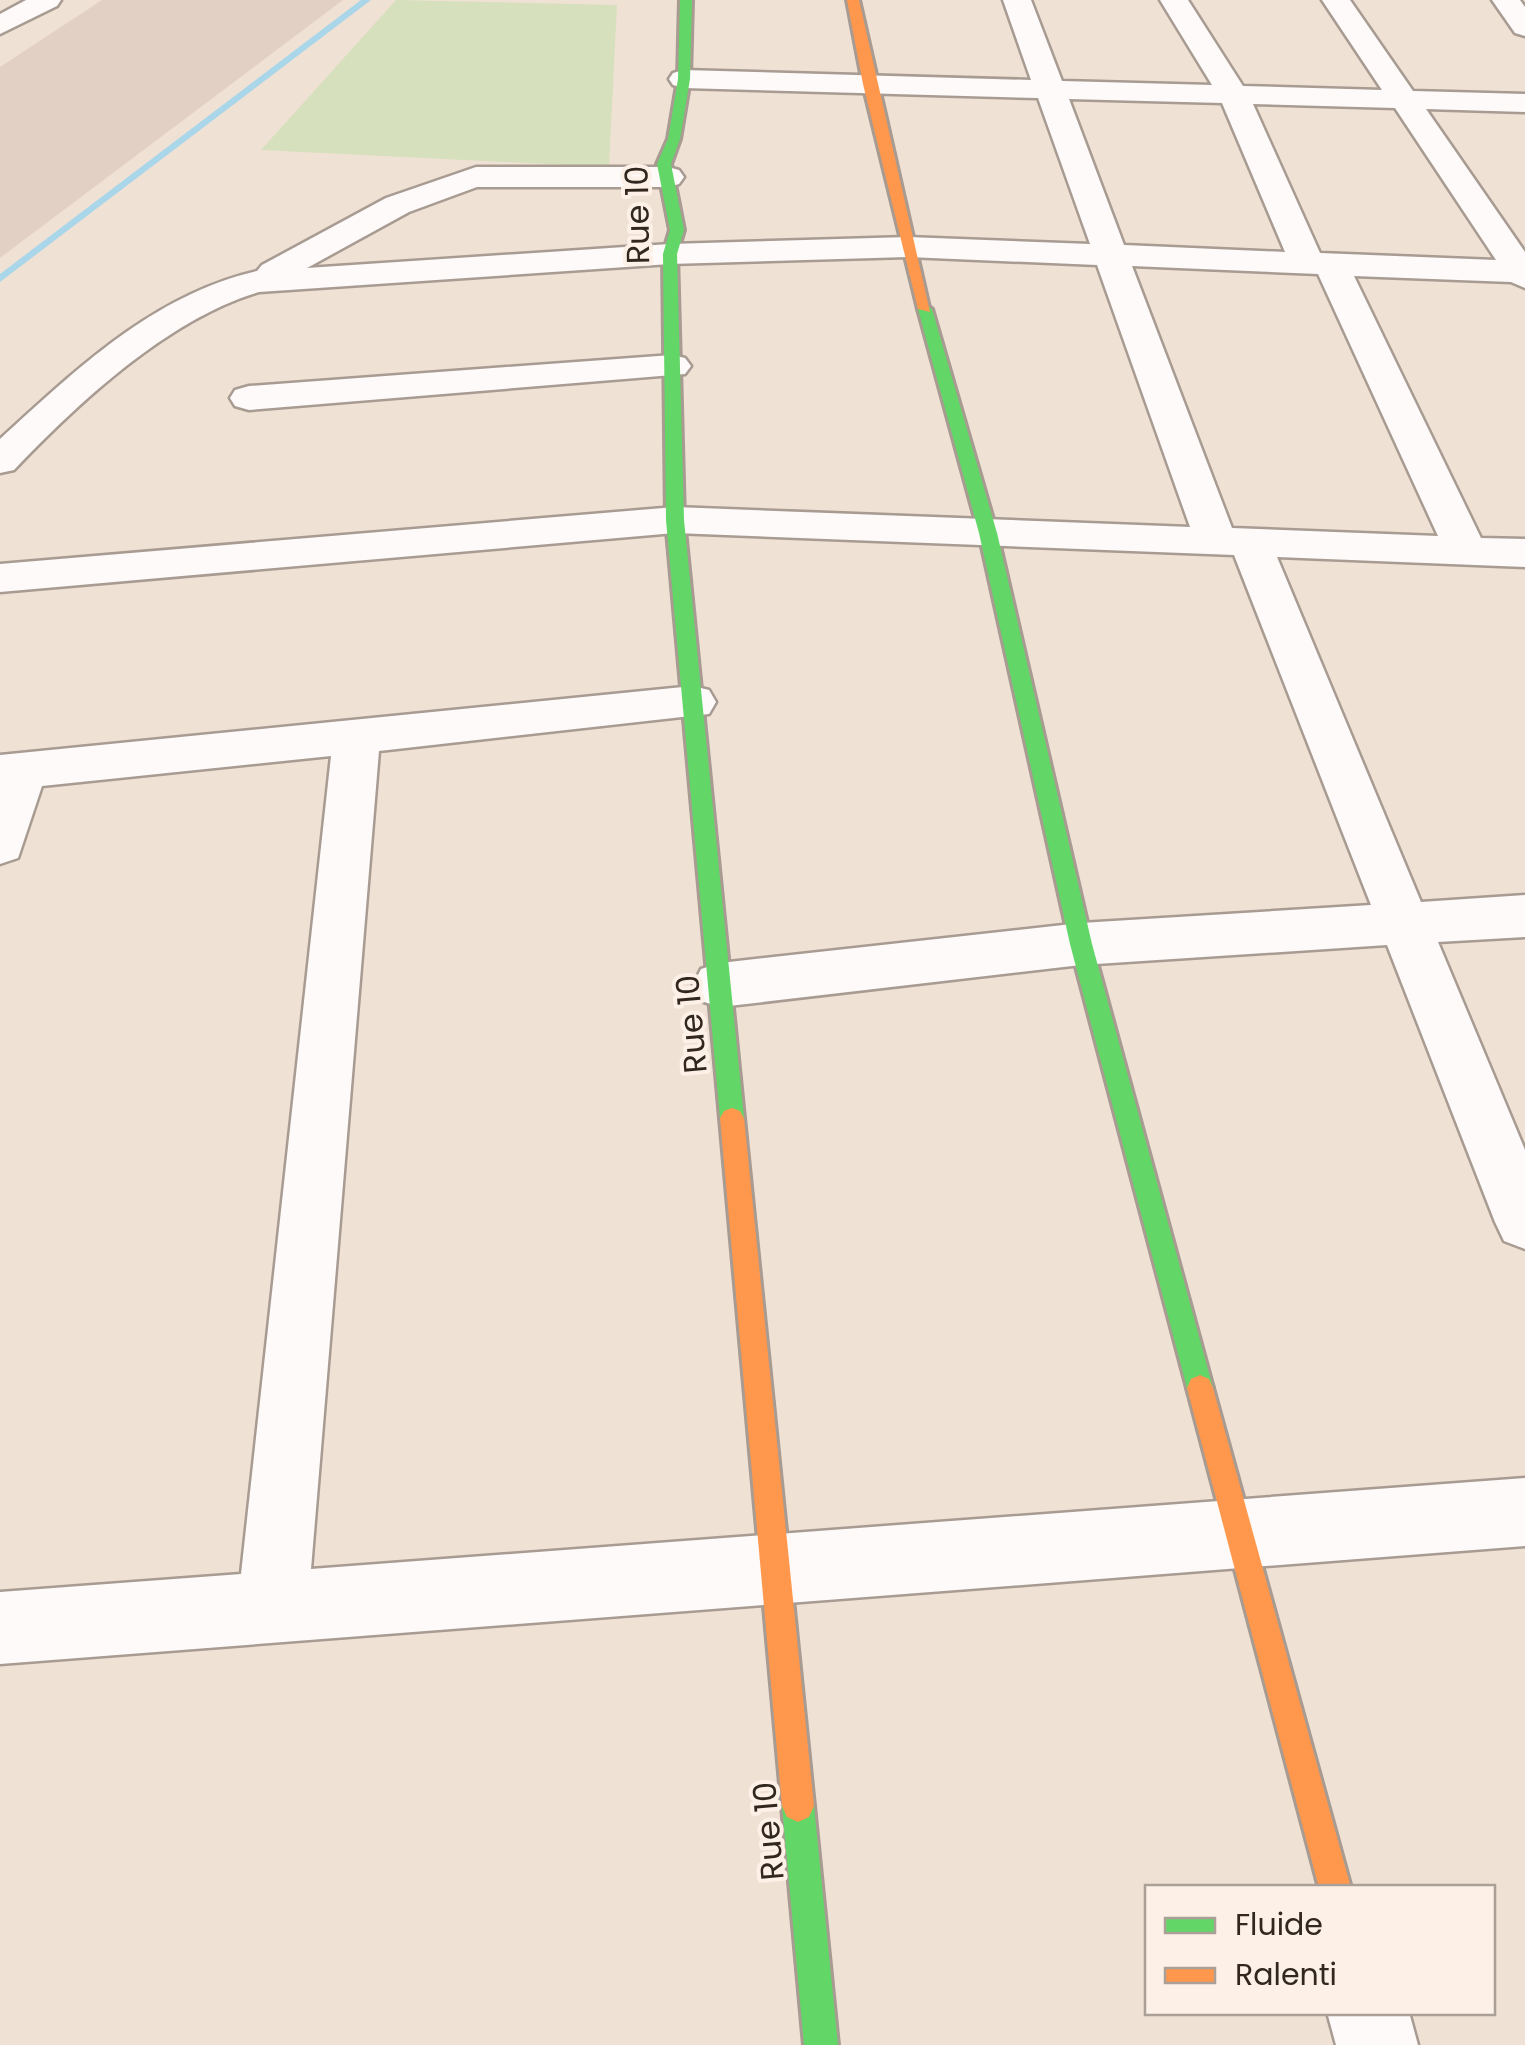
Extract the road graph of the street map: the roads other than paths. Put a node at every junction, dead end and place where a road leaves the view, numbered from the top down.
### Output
1 (48, 0) edge
2 (686, 0) edge
3 (854, 0) edge
4 (1017, 0) edge
5 (1174, 0) edge
6 (1336, 0) edge
7 (1506, 0) edge
8 (0, 25) edge
9 (1525, 27) edge
10 (684, 79) junction
11 (869, 84) junction
12 (1050, 89) junction
13 (1234, 96) junction
14 (1404, 100) junction
15 (1525, 103) edge
16 (668, 178) junction
17 (908, 246) junction
18 (670, 254) junction
19 (1112, 255) junction
20 (1319, 264) junction
21 (1524, 274) edge
22 (256, 282) junction
23 (672, 366) junction
24 (249, 398) dead end
25 (0, 461) edge
26 (675, 520) junction
27 (988, 533) junction
28 (1233, 541) junction
29 (1499, 552) edge
30 (0, 578) edge
31 (1525, 591) edge
32 (692, 702) junction
33 (357, 736) junction
34 (11, 772) edge
35 (0, 845) edge
36 (1525, 916) edge
37 (1406, 923) junction
38 (1080, 944) junction
39 (720, 985) junction
40 (1525, 1222) edge
41 (1525, 1512) edge
42 (1240, 1534) junction
43 (776, 1569) junction
44 (273, 1607) junction
45 (0, 1628) edge
46 (1334, 1885) edge
47 (1369, 2015) edge
48 (821, 2045) edge
49 (1377, 2045) edge

1 - 8 street
2 - 10 street, Rue 10
3 - 11 street
4 - 12 street
5 - 13 street
6 - 14 street
7 - 9 street
10 - 11 street
10 - 16 street, Rue 10
11 - 12 street
11 - 17 street
12 - 13 street
12 - 19 street
13 - 14 street
13 - 20 street
14 - 15 street
14 - 21 street
16 - 18 street, Rue 10
16 - 22 street
17 - 18 street
17 - 19 street
17 - 27 street
18 - 22 street
18 - 23 street, Rue 10
19 - 20 street
19 - 28 street
20 - 21 street
20 - 29 street
22 - 25 street
23 - 24 street
23 - 26 street, Rue 10
26 - 27 street
26 - 30 street
26 - 32 street, Rue 10
27 - 28 street
27 - 38 street
28 - 29 street
28 - 37 street
29 - 31 street
32 - 33 street
32 - 39 street, Rue 10
33 - 34 street
33 - 44 street
34 - 35 street
36 - 37 street
37 - 38 street
37 - 40 street
38 - 39 street
38 - 42 street
39 - 43 street, Rue 10
41 - 42 street
42 - 43 street
42 - 46 street
43 - 44 street
43 - 48 street, Rue 10
44 - 45 street
47 - 49 street

